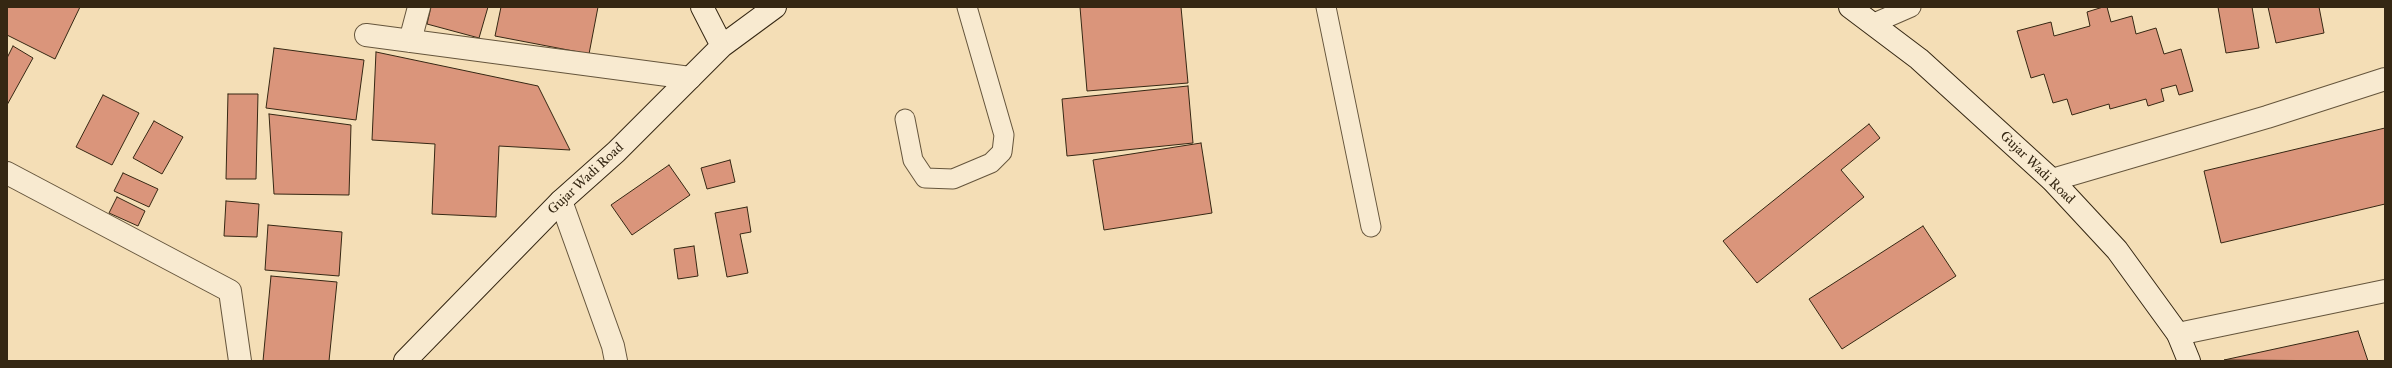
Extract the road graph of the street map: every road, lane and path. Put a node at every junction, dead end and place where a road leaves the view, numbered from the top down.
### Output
1 (419, 7) edge
2 (702, 7) edge
3 (775, 7) edge
4 (967, 7) edge
5 (1326, 7) edge
6 (1850, 7) edge
7 (1911, 7) edge
8 (1872, 24) junction
9 (366, 35) dead end
10 (410, 41) junction
11 (722, 46) junction
12 (690, 78) junction
13 (2385, 79) edge
14 (904, 119) dead end
15 (7, 173) edge
16 (2052, 180) junction
17 (562, 201) junction
18 (1371, 227) dead end
19 (2385, 291) edge
20 (2178, 334) junction
21 (240, 361) edge
22 (405, 361) edge
23 (616, 361) edge
24 (2189, 361) edge

1 - 10 street
2 - 11 street
3 - 11 street, Gujar Wadi Road
4 - 14 lane
5 - 18 lane
6 - 8 street, Gujar Wadi Road
7 - 8 lane
8 - 16 street, Gujar Wadi Road
9 - 10 street
10 - 12 street
11 - 12 street, Gujar Wadi Road
12 - 17 street, Gujar Wadi Road
13 - 16 street
15 - 21 street
16 - 20 street, Gujar Wadi Road
17 - 22 street, Gujar Wadi Road
17 - 23 street
19 - 20 street
20 - 24 street, Gujar Wadi Road

